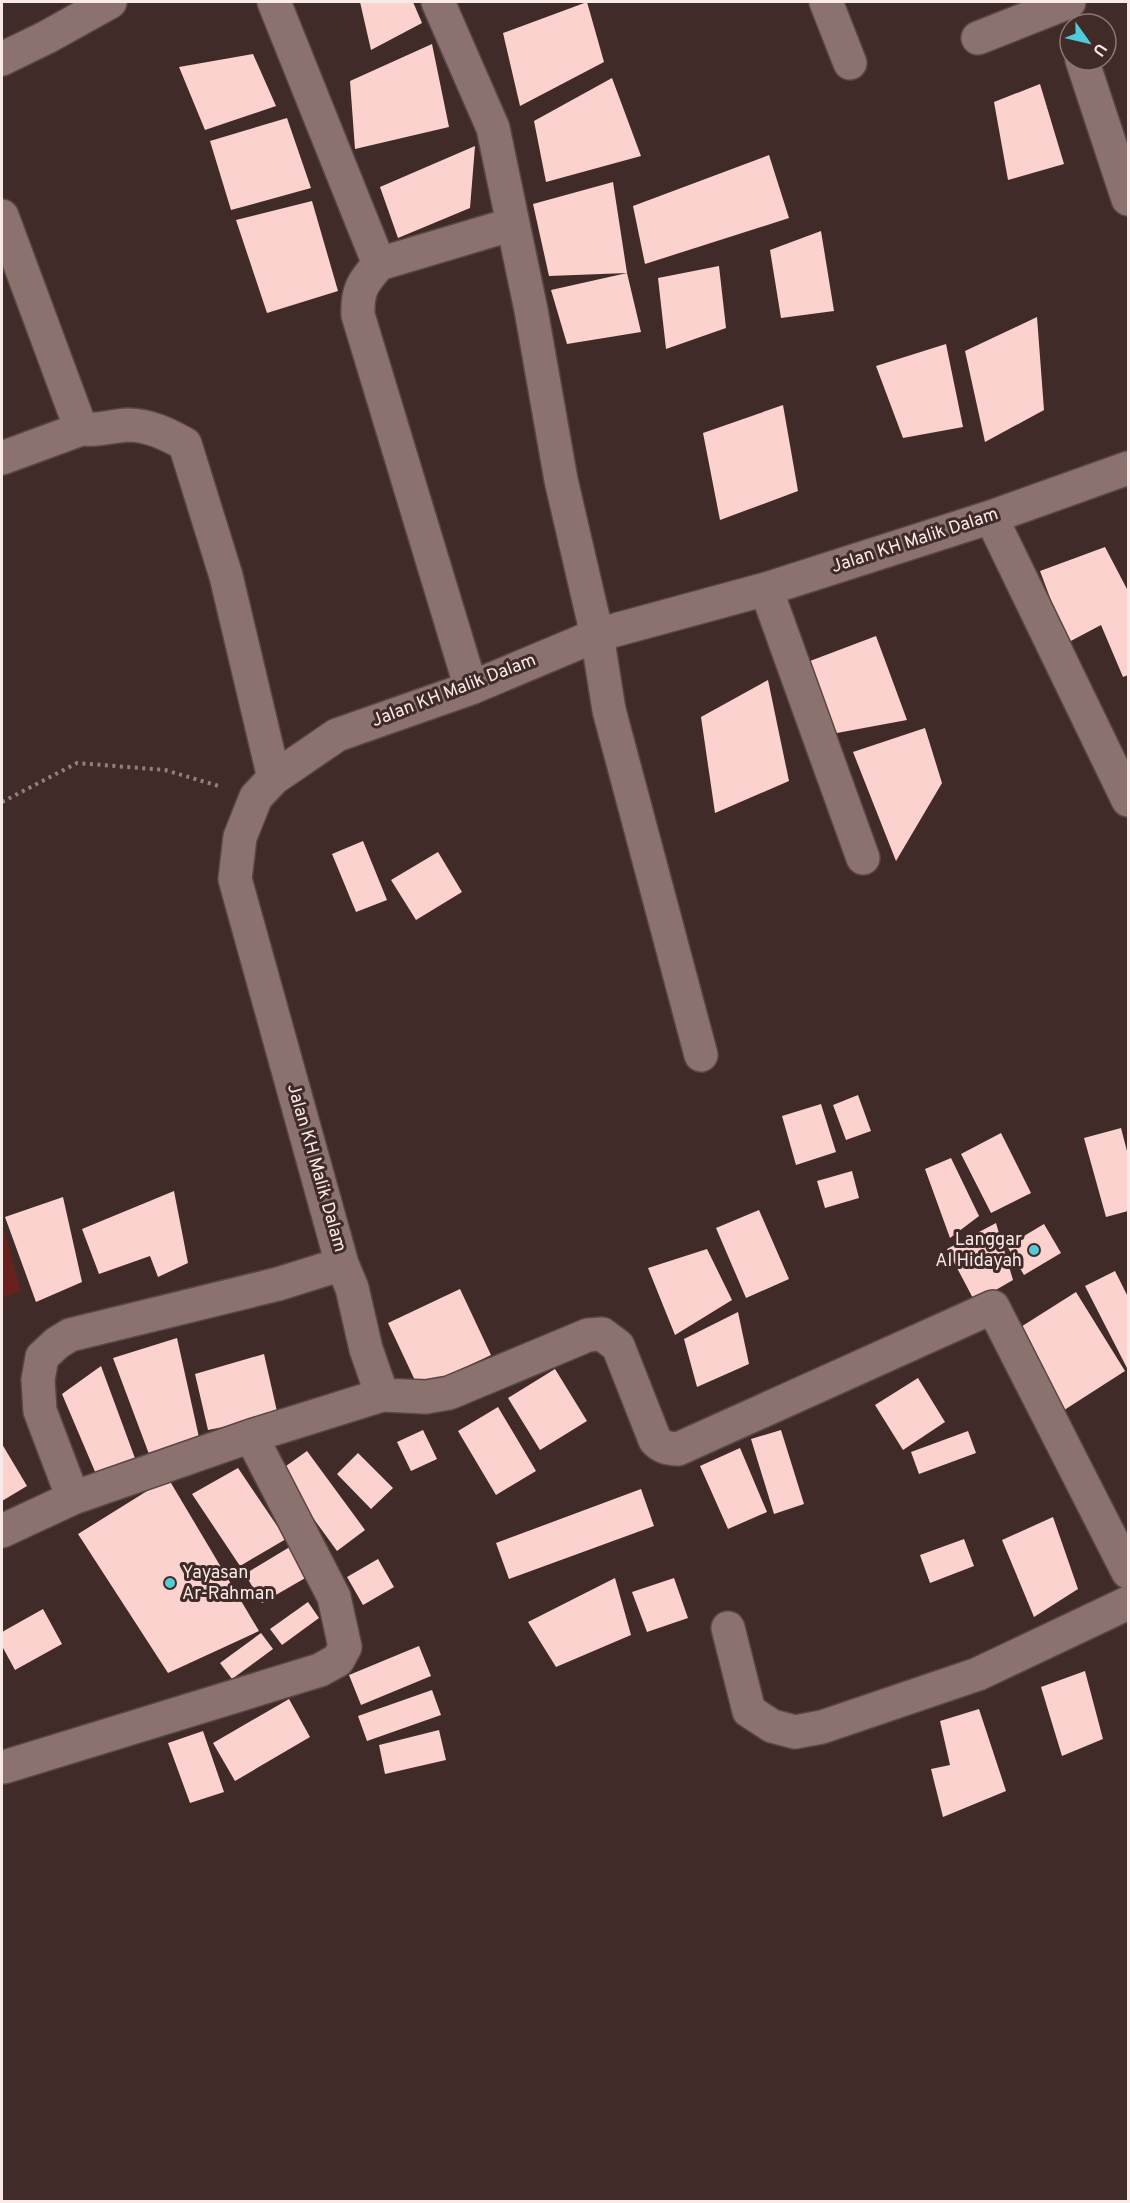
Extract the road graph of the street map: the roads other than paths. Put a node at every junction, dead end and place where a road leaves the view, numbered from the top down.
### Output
1 (110, 2) edge
2 (274, 2) edge
3 (438, 2) edge
4 (826, 2) edge
5 (1066, 8) edge
6 (978, 38) dead end
7 (2, 58) edge
8 (850, 63) dead end
9 (1088, 72) edge
10 (1118, 127) edge
11 (1128, 199) edge
12 (2, 216) edge
13 (513, 224) junction
14 (379, 264) junction
15 (81, 429) junction
16 (2, 458) edge
17 (1128, 468) edge
18 (991, 517) junction
19 (766, 589) junction
20 (597, 635) junction
21 (471, 688) junction
22 (265, 787) junction
23 (1128, 800) edge
24 (863, 858) dead end
25 (701, 1055) dead end
26 (342, 1263) junction
27 (382, 1395) junction
28 (251, 1436) junction
29 (73, 1498) junction
30 (2, 1531) edge
31 (1128, 1572) edge
32 (1128, 1603) edge
33 (728, 1628) dead end
34 (4, 1767) dead end

1 - 7 street
2 - 14 street
3 - 13 street
4 - 8 street
5 - 6 street
9 - 10 street
10 - 11 street
12 - 15 street
13 - 14 street
13 - 20 street
14 - 21 street
15 - 16 street
15 - 22 street
17 - 18 street, Jalan KH Malik Dalam
18 - 19 street, Jalan KH Malik Dalam
18 - 23 street
19 - 20 street, Jalan KH Malik Dalam
19 - 24 street
20 - 21 street, Jalan KH Malik Dalam
20 - 25 street
21 - 22 street, Jalan KH Malik Dalam
22 - 26 street, Jalan KH Malik Dalam
26 - 27 street, Jalan KH Malik Dalam
26 - 29 street
27 - 28 street
27 - 31 street
28 - 29 street
28 - 34 street
29 - 30 street
32 - 33 street

